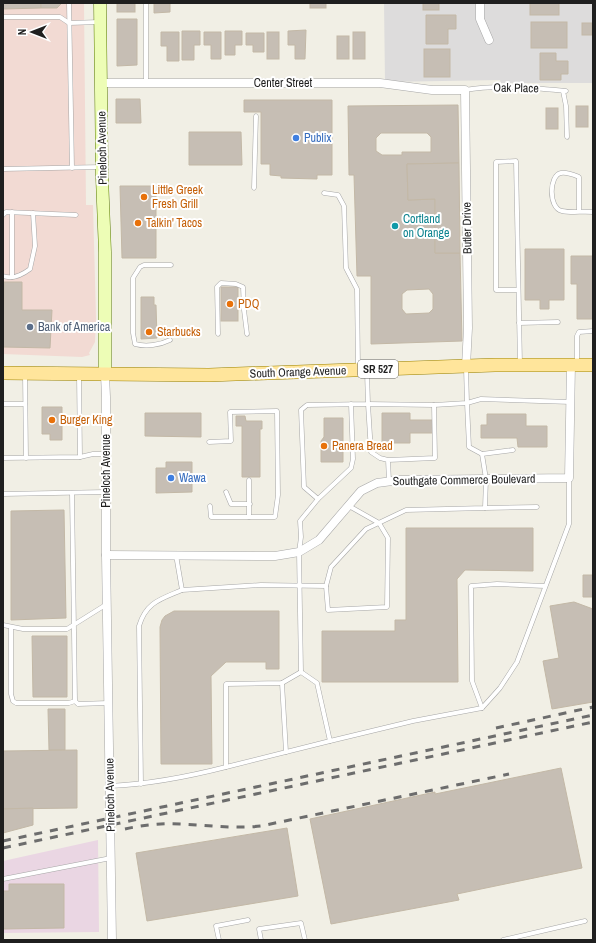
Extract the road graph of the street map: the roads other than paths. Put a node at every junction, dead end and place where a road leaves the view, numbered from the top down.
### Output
1 (68, 3) edge
2 (100, 3) edge
3 (146, 3) edge
4 (480, 3) edge
5 (3, 17) edge
6 (69, 22) junction
7 (101, 22) junction
8 (489, 40) dead end
9 (101, 83) junction
10 (146, 83) junction
11 (465, 90) junction
12 (256, 116) dead end
13 (567, 137) dead end
14 (102, 167) junction
15 (72, 168) junction
16 (3, 169) edge
17 (254, 188) dead end
18 (324, 193) dead end
19 (580, 211) junction
20 (12, 212) junction
21 (593, 212) edge
22 (33, 213) junction
23 (3, 215) edge
24 (76, 215) dead end
25 (171, 265) dead end
26 (3, 276) edge
27 (12, 277) junction
28 (518, 290) junction
29 (558, 322) dead end
30 (518, 323) junction
31 (593, 331) edge
32 (218, 334) dead end
33 (247, 334) dead end
34 (170, 340) dead end
35 (520, 364) junction
36 (574, 364) junction
37 (593, 365) edge
38 (466, 366) junction
39 (362, 369) junction
40 (3, 373) edge
41 (25, 374) junction
42 (79, 374) junction
43 (105, 375) junction
44 (571, 402) junction
45 (467, 403) junction
46 (3, 404) edge
47 (25, 404) junction
48 (351, 404) junction
49 (368, 404) junction
50 (434, 405) junction
51 (209, 442) dead end
52 (513, 450) dead end
53 (106, 454) junction
54 (482, 454) junction
55 (80, 457) junction
56 (3, 458) edge
57 (26, 458) junction
58 (388, 460) junction
59 (569, 478) junction
60 (486, 479) junction
61 (249, 480) dead end
62 (389, 481) junction
63 (106, 492) junction
64 (226, 492) dead end
65 (72, 493) junction
66 (3, 494) edge
67 (318, 499) junction
68 (250, 504) junction
69 (210, 506) dead end
70 (349, 506) junction
71 (485, 508) junction
72 (537, 508) dead end
73 (249, 517) junction
74 (380, 523) junction
75 (299, 552) junction
76 (106, 555) junction
77 (176, 555) junction
78 (300, 586) junction
79 (326, 586) junction
80 (545, 586) junction
81 (182, 590) junction
82 (107, 604) junction
83 (75, 624) junction
84 (3, 625) edge
85 (11, 627) junction
86 (301, 672) junction
87 (282, 683) junction
88 (75, 701) junction
89 (108, 703) junction
90 (482, 708) junction
91 (330, 741) junction
92 (286, 752) junction
93 (226, 767) junction
94 (141, 784) junction
95 (110, 786) junction
96 (112, 858) junction
97 (3, 880) edge
98 (248, 920) dead end
99 (585, 921) dead end
100 (112, 940) edge
101 (219, 940) edge
102 (261, 940) edge
103 (304, 940) edge
104 (503, 940) edge

1 - 6 lane
2 - 7 street, Pineloch Avenue
3 - 10 lane
4 - 8 street
5 - 6 lane
6 - 7 lane
6 - 15 lane
7 - 9 street, Pineloch Avenue
9 - 10 street, Center Street
9 - 14 street, Pineloch Avenue
10 - 11 street, Center Street
11 - 13 lane, Oak Place
11 - 38 street, Butler Drive
12 - 17 lane
14 - 15 lane
14 - 43 street, Pineloch Avenue
15 - 16 lane
18 - 39 lane
19 - 19 lane
19 - 21 lane
20 - 22 lane
20 - 23 lane
20 - 27 lane
22 - 24 lane
22 - 27 lane
25 - 34 lane
26 - 27 lane
28 - 28 lane
28 - 30 lane
29 - 30 lane
30 - 35 lane
31 - 36 lane
32 - 33 lane
35 - 36 main road, South Orange Avenue / SR 527
35 - 38 main road, South Orange Avenue / SR 527
36 - 37 main road, South Orange Avenue / SR 527
36 - 44 street
38 - 39 main road, South Orange Avenue / SR 527
38 - 45 lane
39 - 43 main road, South Orange Avenue / SR 527
39 - 49 lane
40 - 41 main road, South Orange Avenue / SR 527
41 - 42 main road, South Orange Avenue / SR 527
41 - 47 lane
42 - 43 main road, South Orange Avenue / SR 527
42 - 55 lane
43 - 53 street, Pineloch Avenue
44 - 45 lane
44 - 59 street
45 - 50 lane
45 - 54 lane
46 - 47 lane
47 - 57 lane
48 - 49 lane
48 - 67 lane
48 - 67 lane
49 - 50 lane
49 - 58 lane
50 - 58 lane
51 - 73 lane
52 - 54 lane
53 - 55 lane
53 - 63 street, Pineloch Avenue
54 - 60 lane
55 - 57 lane
56 - 57 lane
58 - 62 lane
59 - 60 street, Southgate Commerce Boulevard
59 - 80 lane
60 - 62 street, Southgate Commerce Boulevard
60 - 71 lane
61 - 68 lane
62 - 70 street, Southgate Commerce Boulevard
63 - 65 lane
63 - 76 street, Pineloch Avenue
64 - 68 lane
65 - 66 lane
65 - 83 lane
67 - 75 lane
68 - 73 lane
69 - 73 lane
70 - 74 lane
70 - 75 street, Southgate Commerce Boulevard
71 - 72 lane
71 - 74 lane
74 - 79 lane
74 - 79 lane
75 - 77 street, Southgate Commerce Boulevard
75 - 78 lane
76 - 77 street, Southgate Commerce Boulevard
76 - 82 street, Pineloch Avenue
77 - 81 lane
78 - 79 lane
78 - 81 lane
78 - 86 lane
80 - 90 lane
80 - 90 lane
81 - 94 lane
82 - 83 lane
82 - 89 street, Pineloch Avenue
83 - 85 lane
83 - 88 lane
84 - 85 lane
85 - 88 lane
86 - 87 lane
86 - 91 lane
87 - 92 lane
87 - 93 lane
88 - 89 lane
89 - 95 street, Pineloch Avenue
90 - 91 lane
91 - 92 lane
92 - 93 lane
93 - 94 lane
94 - 95 lane
95 - 96 street, Pineloch Avenue
96 - 97 lane
96 - 100 street, Pineloch Avenue
98 - 101 lane
99 - 104 lane
102 - 103 lane

